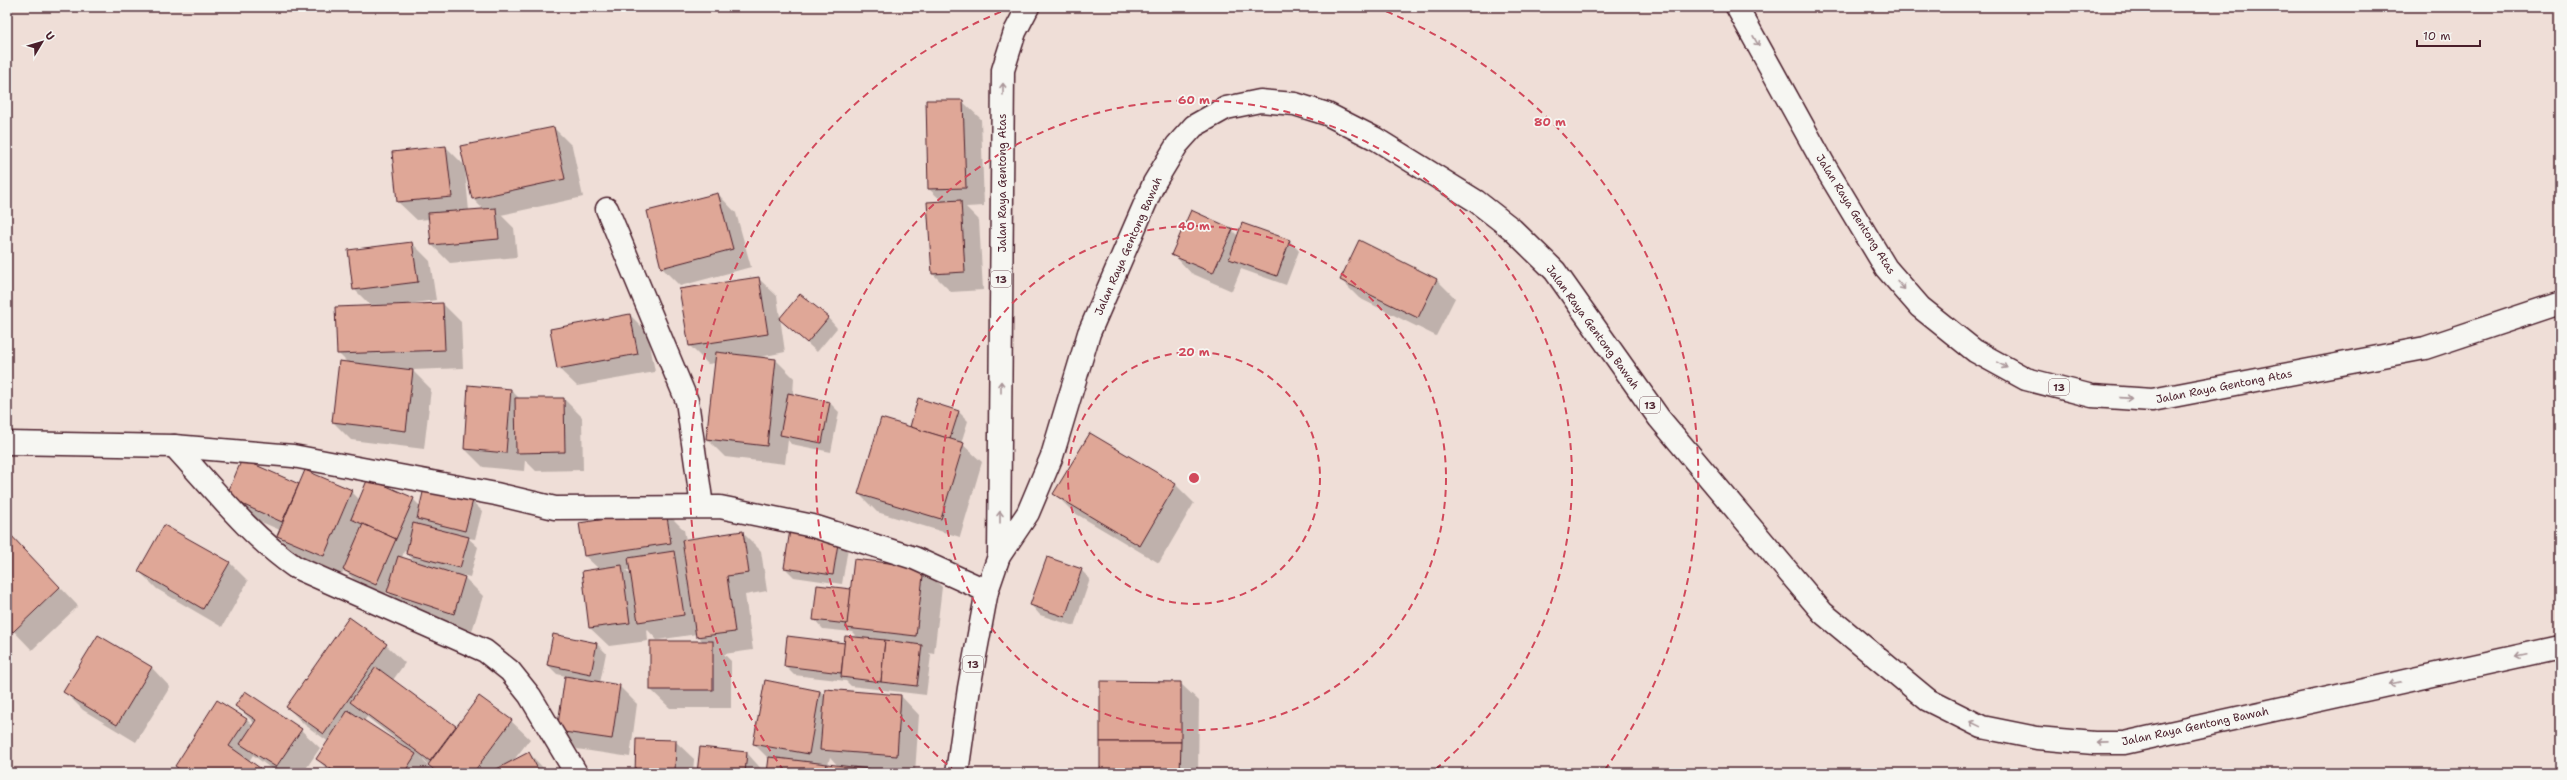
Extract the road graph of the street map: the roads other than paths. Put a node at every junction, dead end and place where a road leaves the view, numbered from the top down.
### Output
1 (1028, 7) edge
2 (1737, 7) edge
3 (607, 210) dead end
4 (2560, 303) edge
5 (7, 443) edge
6 (174, 446) junction
7 (702, 506) junction
8 (999, 556) junction
9 (988, 591) junction
10 (2560, 647) edge
11 (576, 773) edge
12 (957, 773) edge

8 -> 1 main road, Jalan Raya Gentong Atas / 13
2 -> 4 main road, Jalan Raya Gentong Atas / 13
3 - 7 main road
5 - 6 main road
6 - 7 main road
6 - 11 main road
7 - 9 main road
8 - 9 main road, 13
10 -> 8 main road, Jalan Raya Gentong Bawah / 13
9 - 12 main road, 13

